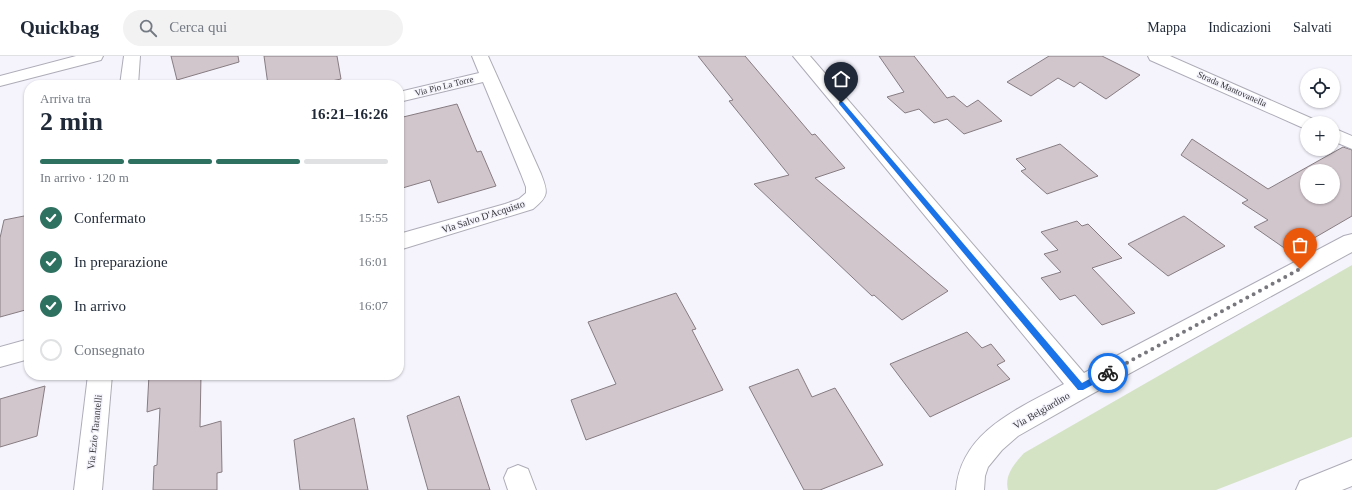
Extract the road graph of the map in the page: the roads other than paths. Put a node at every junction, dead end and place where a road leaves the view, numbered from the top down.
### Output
1 (94, 56) edge
2 (132, 56) edge
3 (480, 56) edge
4 (801, 56) edge
5 (1156, 56) edge
6 (1194, 56) edge
7 (1179, 66) junction
8 (488, 76) junction
9 (130, 80) edge
10 (0, 81) edge
11 (404, 97) edge
12 (1300, 120) edge
13 (1340, 137) edge
14 (1352, 143) edge
15 (404, 241) edge
16 (1352, 242) edge
17 (24, 350) edge
18 (0, 357) edge
19 (99, 380) edge
20 (1081, 387) junction
21 (1352, 473) edge
22 (1318, 489) edge
23 (88, 490) edge
24 (970, 490) edge

1 - 10 street
2 - 9 street
3 - 8 street, Via Salvo D'Acquisto
4 - 20 street
5 - 7 street, Strada Mantovanella
6 - 7 street
7 - 12 street, Strada Mantovanella
8 - 11 street, Via Pio La Torre
8 - 15 street, Via Salvo D'Acquisto
13 - 14 street
16 - 20 street, Via Belgiardino
17 - 18 street
19 - 23 street, Via Ezio Tarantelli
20 - 24 street, Via Belgiardino
21 - 22 street

